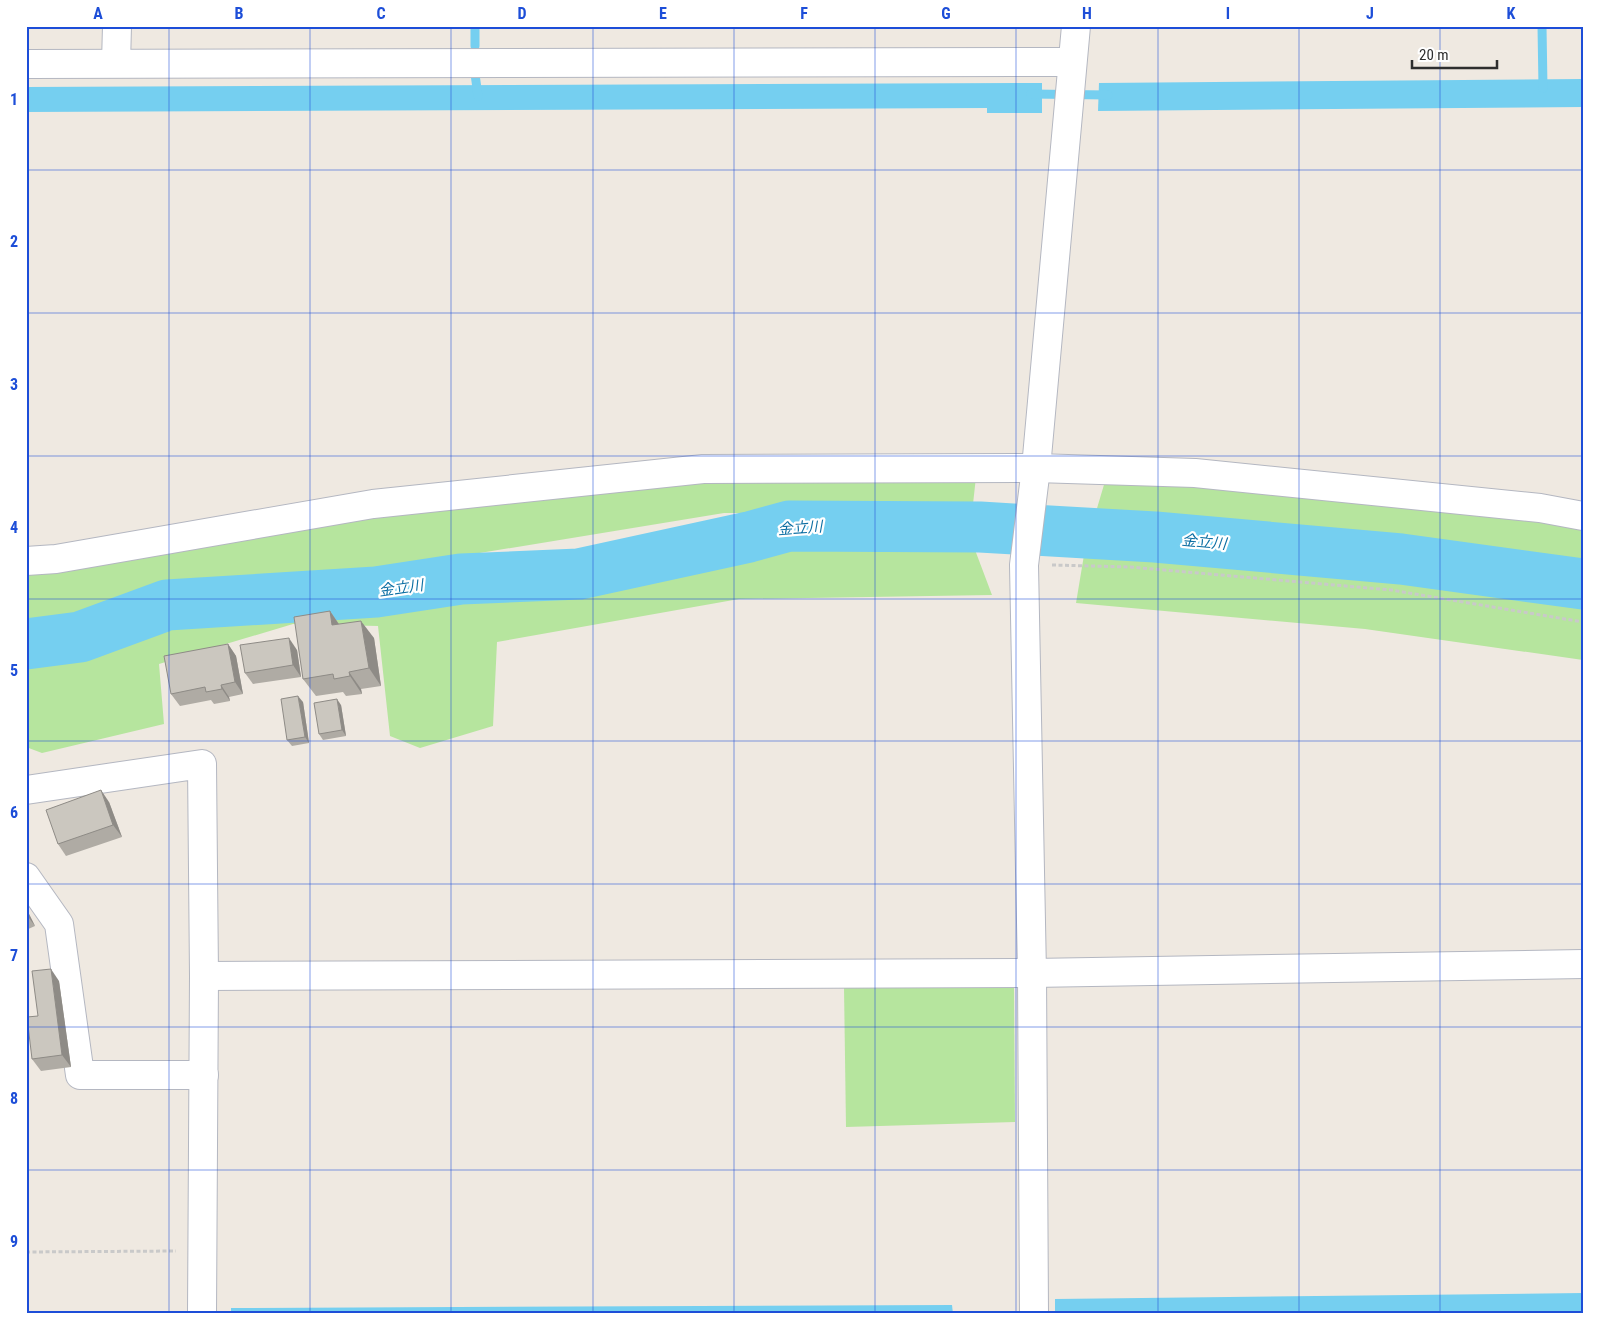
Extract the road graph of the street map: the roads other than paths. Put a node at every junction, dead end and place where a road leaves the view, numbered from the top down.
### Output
1 (116, 26) edge
2 (1076, 26) edge
3 (26, 64) edge
4 (116, 64) junction
5 (1071, 72) junction
6 (1035, 478) junction
7 (1583, 516) edge
8 (26, 561) edge
9 (26, 790) edge
10 (26, 877) edge
11 (1583, 964) edge
12 (1032, 973) junction
13 (204, 976) junction
14 (204, 1075) junction
15 (202, 1314) edge
16 (1034, 1314) edge

1 - 4 street
2 - 5 street
3 - 4 street
4 - 5 street
5 - 6 street
6 - 7 street
6 - 8 street
6 - 12 street
9 - 13 street
10 - 14 street
11 - 12 street
12 - 13 street
12 - 16 street
13 - 14 street
14 - 15 street

